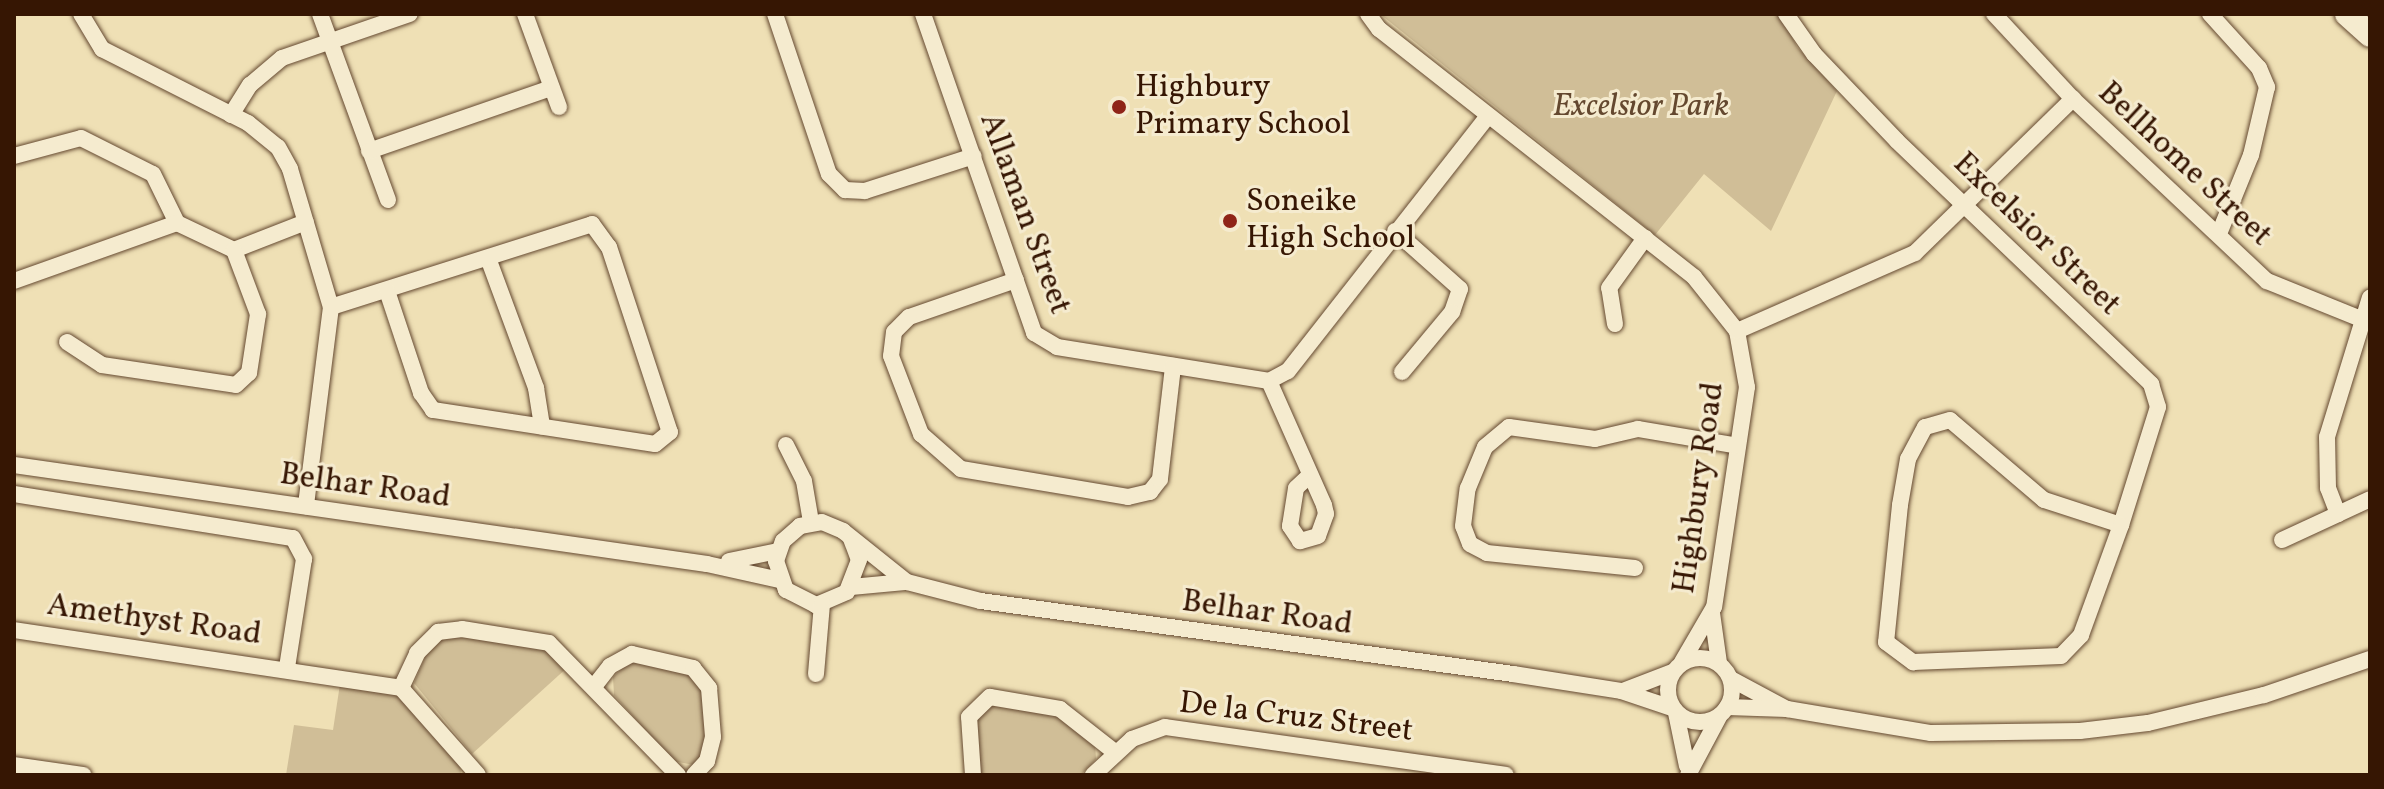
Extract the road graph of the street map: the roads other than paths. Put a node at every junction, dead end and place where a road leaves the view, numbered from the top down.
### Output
1 (81, 14) edge
2 (320, 14) edge
3 (410, 14) edge
4 (525, 14) edge
5 (775, 14) edge
6 (923, 14) edge
7 (1368, 14) edge
8 (1786, 14) edge
9 (1994, 14) edge
10 (2210, 14) edge
11 (2347, 14) edge
12 (2370, 35) edge
13 (330, 41) junction
14 (551, 88) junction
15 (2073, 99) junction
16 (559, 107) dead end
17 (231, 115) junction
18 (1488, 116) junction
19 (369, 151) junction
20 (14, 156) edge
21 (974, 156) junction
22 (388, 200) dead end
23 (1965, 208) junction
24 (306, 222) junction
25 (177, 223) junction
26 (1395, 231) junction
27 (2219, 234) junction
28 (1645, 238) junction
29 (234, 250) junction
30 (488, 258) junction
31 (1016, 280) junction
32 (14, 281) edge
33 (387, 291) junction
34 (2370, 297) edge
35 (331, 307) junction
36 (2361, 319) junction
37 (1615, 324) dead end
38 (1737, 331) junction
39 (67, 342) dead end
40 (1173, 366) junction
41 (1402, 372) dead end
42 (1269, 381) junction
43 (542, 427) junction
44 (786, 445) dead end
45 (1738, 446) junction
46 (14, 465) edge
47 (1310, 475) dead end
48 (14, 494) edge
49 (2370, 499) edge
50 (306, 506) junction
51 (2338, 514) junction
52 (811, 522) junction
53 (2121, 525) junction
54 (851, 539) junction
55 (2282, 540) dead end
56 (778, 551) junction
57 (707, 564) junction
58 (1635, 568) dead end
59 (780, 580) junction
60 (907, 582) junction
61 (851, 587) junction
62 (822, 604) junction
63 (1712, 613) junction
64 (14, 630) edge
65 (2370, 659) edge
66 (1719, 663) junction
67 (287, 667) junction
68 (1677, 667) junction
69 (816, 674) dead end
70 (1731, 679) junction
71 (596, 684) junction
72 (401, 688) junction
73 (1621, 691) junction
74 (1787, 709) junction
75 (1674, 711) junction
76 (1724, 711) junction
77 (1116, 753) junction
78 (14, 765) edge
79 (476, 774) edge
80 (1688, 774) edge
81 (83, 775) edge
82 (678, 775) edge
83 (694, 775) edge
84 (973, 775) edge
85 (1093, 775) edge
86 (1506, 775) edge

1 - 17 street
2 - 13 street
3 - 13 street
4 - 14 street
5 - 21 street
6 - 21 street, Allaman Street
7 - 18 street, Highbury Road
8 - 23 street, Excelsior Street
9 - 15 street, Bellhome Street
10 - 27 street
11 - 12 street
13 - 17 street
13 - 19 street
14 - 16 street
14 - 19 street
15 - 23 street
15 - 27 street, Bellhome Street
17 - 24 street
18 - 26 street
18 - 28 street, Highbury Road
19 - 22 street
20 - 25 street
21 - 31 street, Allaman Street
23 - 38 street
23 - 53 street, Excelsior Street
24 - 29 street
24 - 35 street
25 - 29 street
25 - 32 street
26 - 41 street
26 - 42 street
27 - 36 street, Bellhome Street
28 - 37 street
28 - 38 street, Highbury Road
29 - 39 street
30 - 33 street
30 - 43 street
30 - 43 street
31 - 40 street, Allaman Street
31 - 40 street
33 - 35 street
33 - 43 street
34 - 36 street
35 - 50 street
36 - 51 street
38 - 45 street, Highbury Road
40 - 42 street, Allaman Street
42 - 47 street
44 - 52 street
45 - 58 street
45 - 63 street, Highbury Road
46 - 50 street, Belhar Road
48 - 67 street, Amethyst Road
49 - 51 street
50 - 57 street, Belhar Road
51 - 55 street
52 - 54 street
52 - 56 street
53 - 53 street, Excelsior Street
54 - 60 street, Belhar Road
54 - 61 street
56 - 57 street, Belhar Road
56 - 59 street
57 - 59 street, Belhar Road
59 - 62 street
60 - 61 street, Belhar Road
60 - 73 street, Belhar Road
61 - 62 street
62 - 69 street
63 - 66 street, Highbury Road
63 - 68 street, Highbury Road
64 - 67 street, Amethyst Road
65 - 74 street
66 - 68 street
66 - 70 street
67 - 72 street, Amethyst Road
68 - 73 street, Belhar Road
68 - 75 street
70 - 74 street
70 - 76 street
71 - 72 street
71 - 82 street
71 - 83 street
72 - 79 street
73 - 75 street, Belhar Road
74 - 76 street
75 - 76 street
75 - 80 street
76 - 80 street
77 - 84 street
77 - 85 street, De la Cruz Street
77 - 86 street, De la Cruz Street
78 - 81 street

